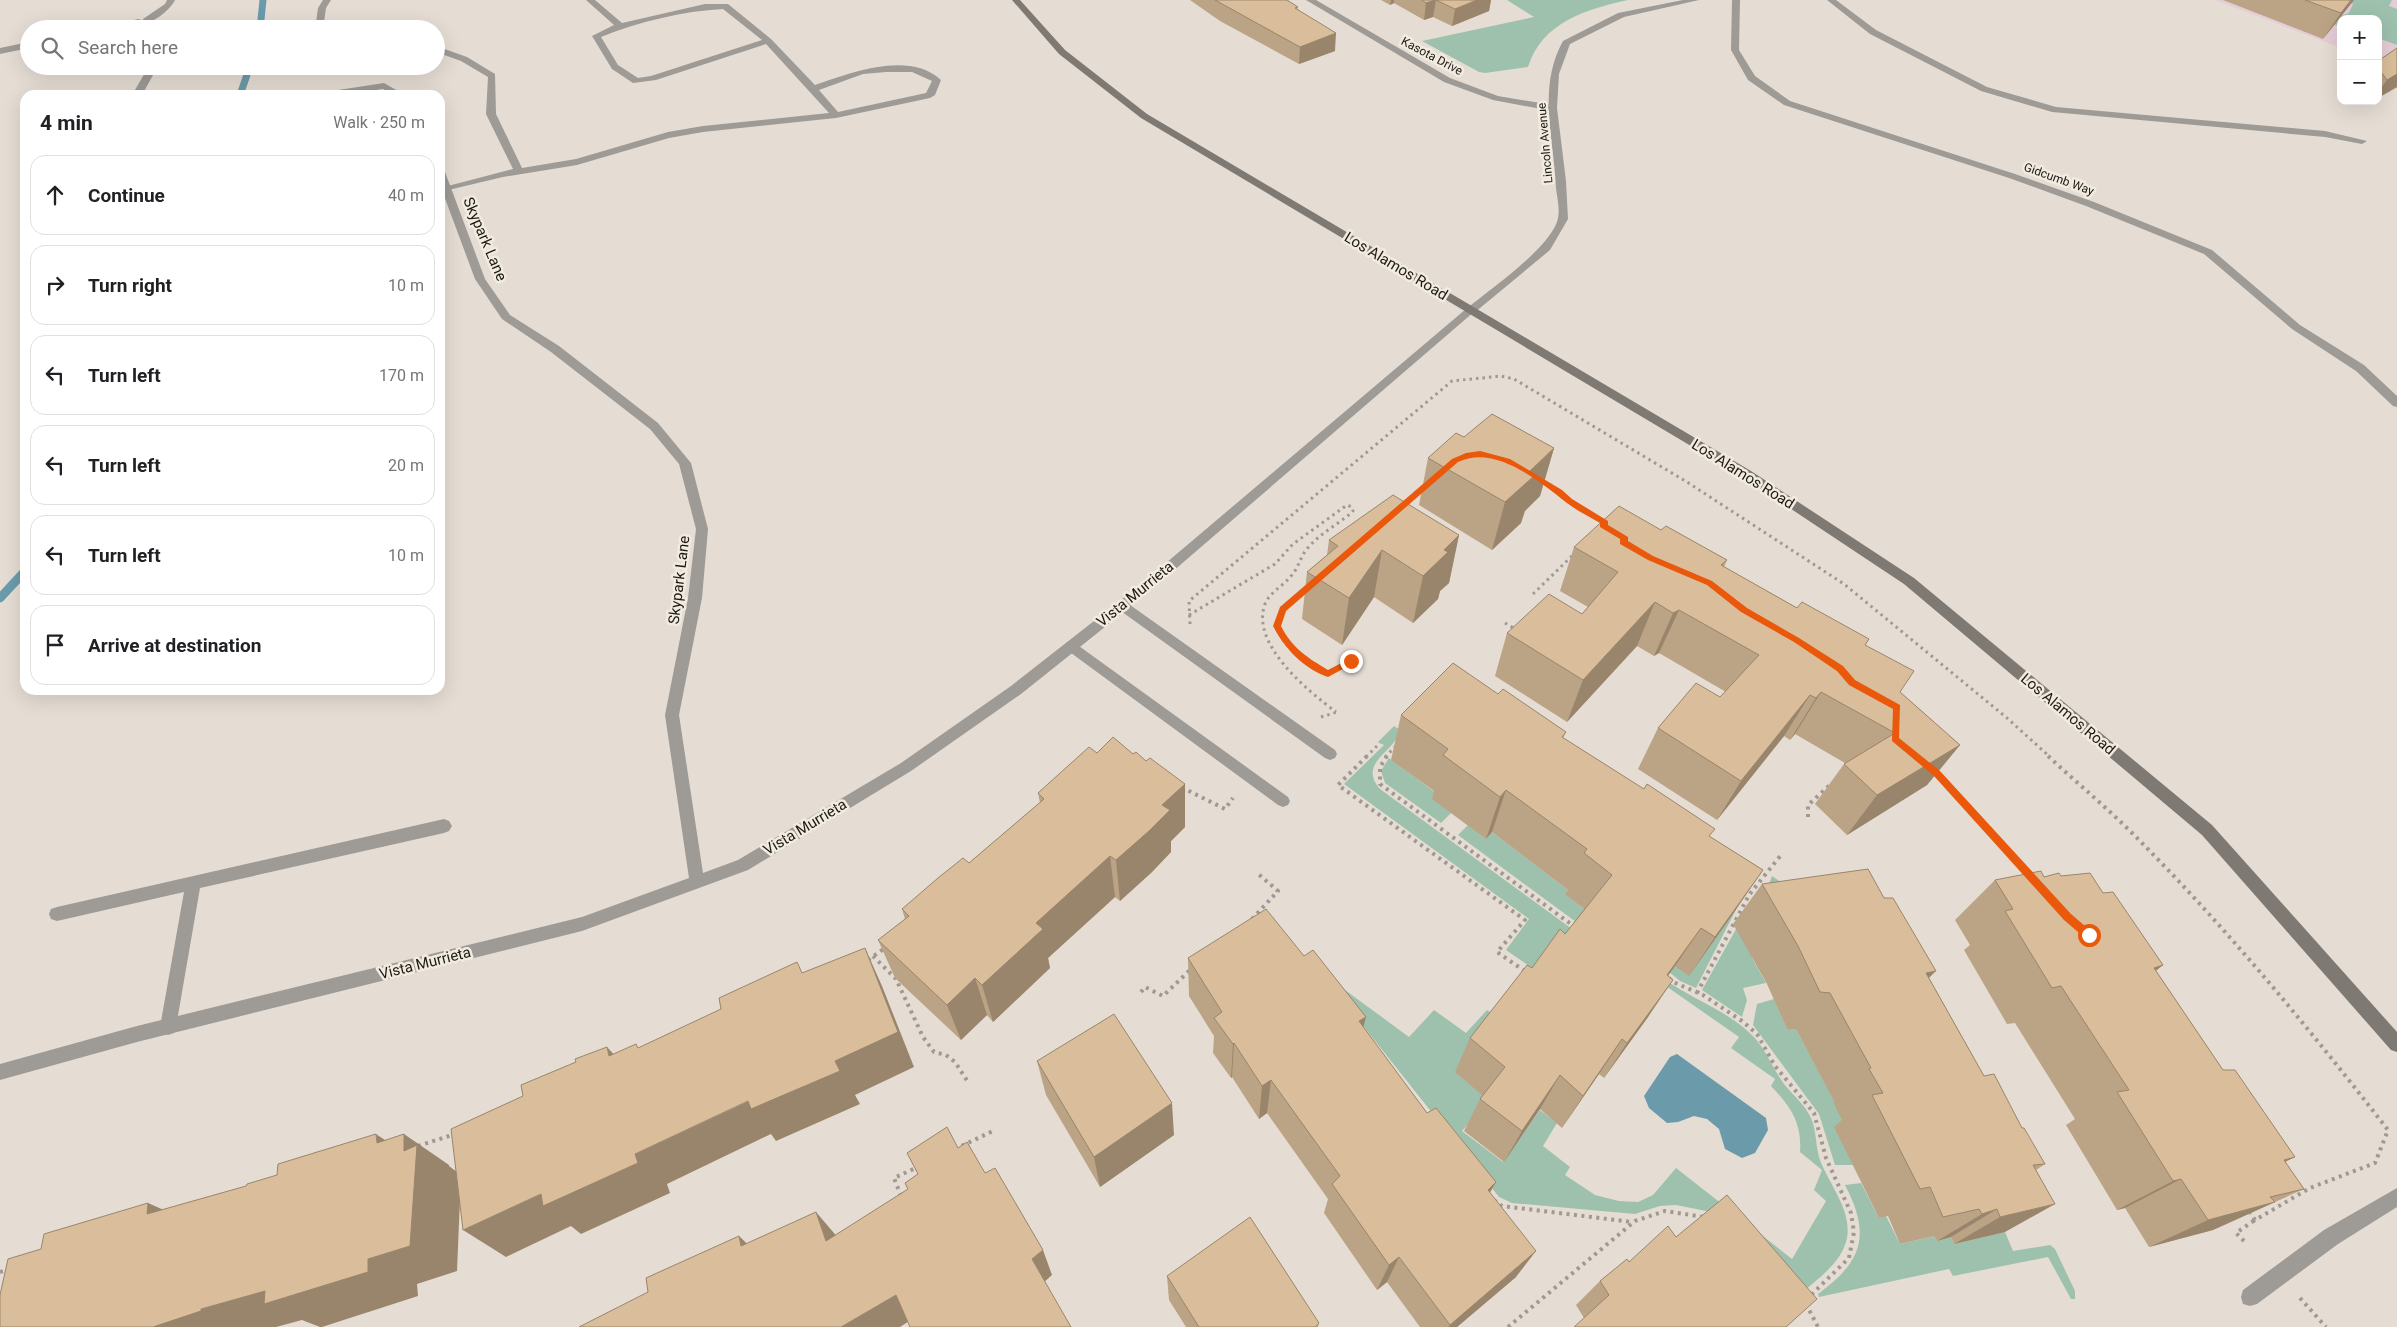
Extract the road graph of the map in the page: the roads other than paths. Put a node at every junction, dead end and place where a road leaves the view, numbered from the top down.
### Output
1 (172, 0) edge
2 (327, 0) edge
3 (590, 0) edge
4 (1016, 0) edge
5 (1310, 0) edge
6 (1695, 0) edge
7 (1736, 0) edge
8 (1831, 0) edge
9 (147, 20) edge
10 (320, 20) edge
11 (620, 26) junction
12 (768, 42) junction
13 (20, 47) edge
14 (0, 51) edge
15 (445, 52) edge
16 (149, 75) edge
17 (140, 90) edge
18 (358, 90) edge
19 (391, 90) edge
20 (814, 90) junction
21 (1552, 108) junction
22 (836, 115) junction
23 (2362, 141) dead end
24 (519, 171) junction
25 (445, 186) edge
26 (446, 189) junction
27 (1470, 311) junction
28 (2397, 403) edge
29 (1123, 605) junction
30 (1072, 646) junction
31 (1330, 754) dead end
32 (1283, 801) dead end
33 (444, 826) dead end
34 (697, 882) junction
35 (193, 883) junction
36 (57, 914) dead end
37 (168, 1027) junction
38 (2397, 1044) edge
39 (0, 1072) edge
40 (2397, 1197) edge
41 (2250, 1297) dead end

1 - 9 street
2 - 10 street
3 - 11 street
4 - 27 main road, Los Alamos Road
5 - 21 street, Kasota Drive
6 - 21 street, Lincoln Avenue
7 - 28 street, Gidcumb Way
8 - 23 street
11 - 12 street
11 - 12 street
12 - 20 street
13 - 14 street
15 - 24 street
16 - 17 street
18 - 19 street
20 - 22 street
20 - 22 street
21 - 27 street, Lincoln Avenue
22 - 24 street
24 - 26 street
25 - 26 street, Skypark Lane
26 - 34 street, Skypark Lane
27 - 29 street, Vista Murrieta
27 - 38 main road, Los Alamos Road
29 - 30 street, Vista Murrieta
29 - 31 street
30 - 32 street
30 - 34 street, Vista Murrieta
33 - 35 street
34 - 37 street, Vista Murrieta
35 - 36 street
35 - 37 street
37 - 39 street, Vista Murrieta
40 - 41 street

